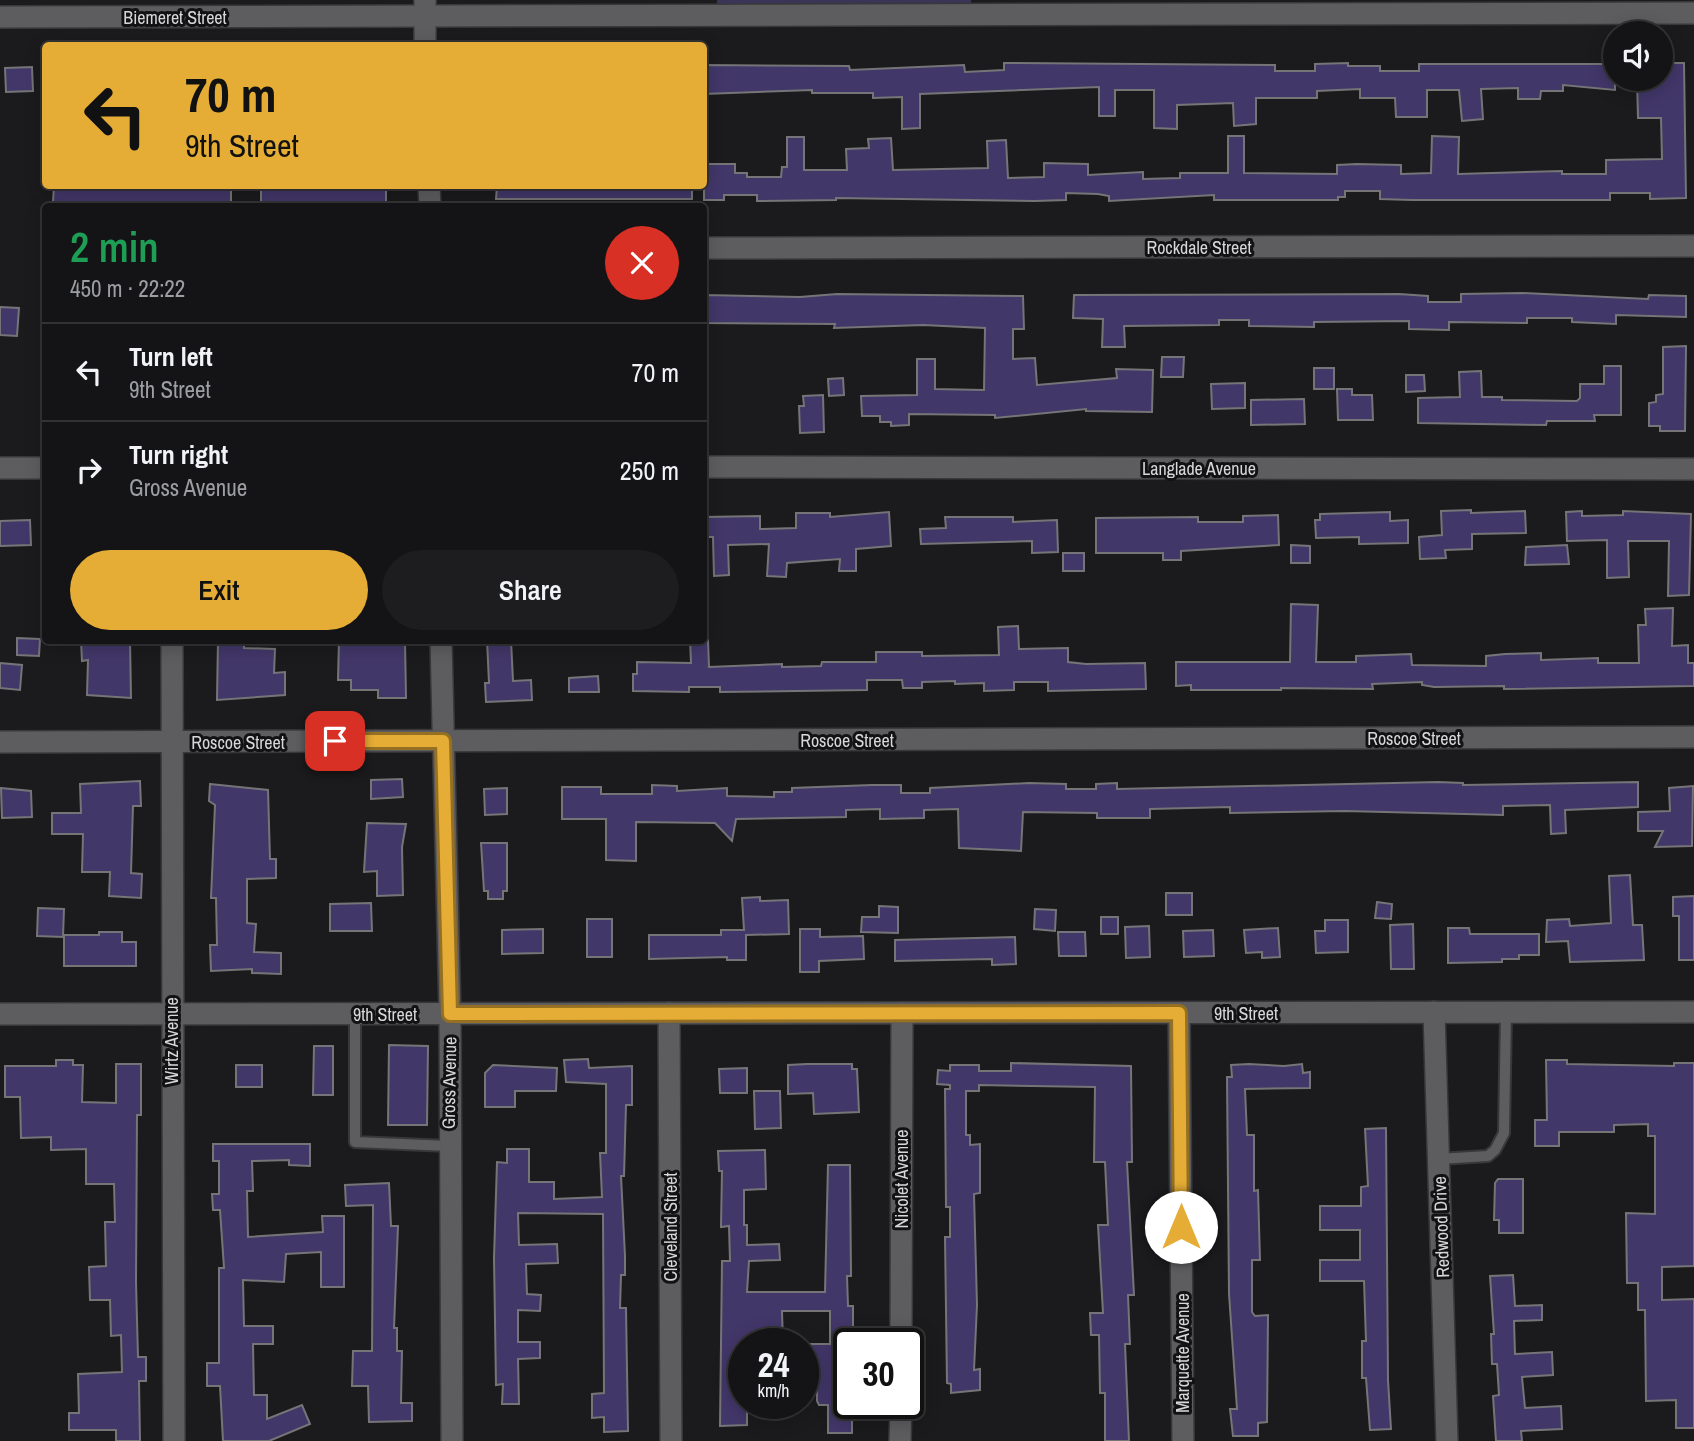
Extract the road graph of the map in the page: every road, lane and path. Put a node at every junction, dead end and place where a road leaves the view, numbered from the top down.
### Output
1 (1242, 7) edge
2 (1484, 7) edge
3 (177, 8) edge
4 (425, 8) edge
5 (717, 8) edge
6 (1694, 13) edge
7 (0, 17) edge
8 (425, 42) edge
9 (1694, 246) edge
10 (707, 248) edge
11 (707, 467) edge
12 (0, 468) edge
13 (42, 468) edge
14 (1694, 469) edge
15 (172, 644) edge
16 (441, 644) edge
17 (1694, 737) edge
18 (443, 741) junction
19 (172, 742) junction
20 (0, 743) edge
21 (1434, 1012) junction
22 (1506, 1012) junction
23 (1694, 1012) edge
24 (670, 1013) junction
25 (902, 1013) junction
26 (1179, 1013) junction
27 (0, 1014) edge
28 (171, 1014) junction
29 (355, 1014) junction
30 (450, 1014) junction
31 (449, 1146) junction
32 (1438, 1159) junction
33 (901, 1328) edge
34 (901, 1419) edge
35 (174, 1441) edge
36 (452, 1441) edge
37 (671, 1441) edge
38 (901, 1441) edge
39 (1182, 1441) edge
40 (1447, 1441) edge

1 - 2 street, Biemeret Street
1 - 5 street, Biemeret Street
2 - 6 street, Biemeret Street
3 - 4 street, Biemeret Street
3 - 7 street, Biemeret Street
4 - 5 street, Biemeret Street
4 - 8 street
9 - 10 street, Rockdale Street
11 - 14 street, Langlade Avenue
12 - 13 street
15 - 19 street, Wirtz Avenue
16 - 18 street, Gross Avenue
17 - 18 street, Roscoe Street
18 - 19 street, Roscoe Street
18 - 30 street, Gross Avenue
19 - 20 street, Roscoe Street
19 - 28 street, Wirtz Avenue
21 - 22 street, 9th Street
21 - 26 street, 9th Street
21 - 32 street, Redwood Drive
22 - 23 street, 9th Street
22 - 32 lane
24 - 25 street, 9th Street
24 - 30 street, 9th Street
24 - 37 street, Cleveland Street
25 - 26 street, 9th Street
25 - 33 street, Nicolet Avenue
26 - 39 street, Marquette Avenue
27 - 28 street, 9th Street
28 - 29 street, 9th Street
28 - 35 street, Wirtz Avenue
29 - 30 street, 9th Street
29 - 31 lane
30 - 31 street, Gross Avenue
31 - 36 street, Gross Avenue
32 - 40 street, Redwood Drive
34 - 38 street

